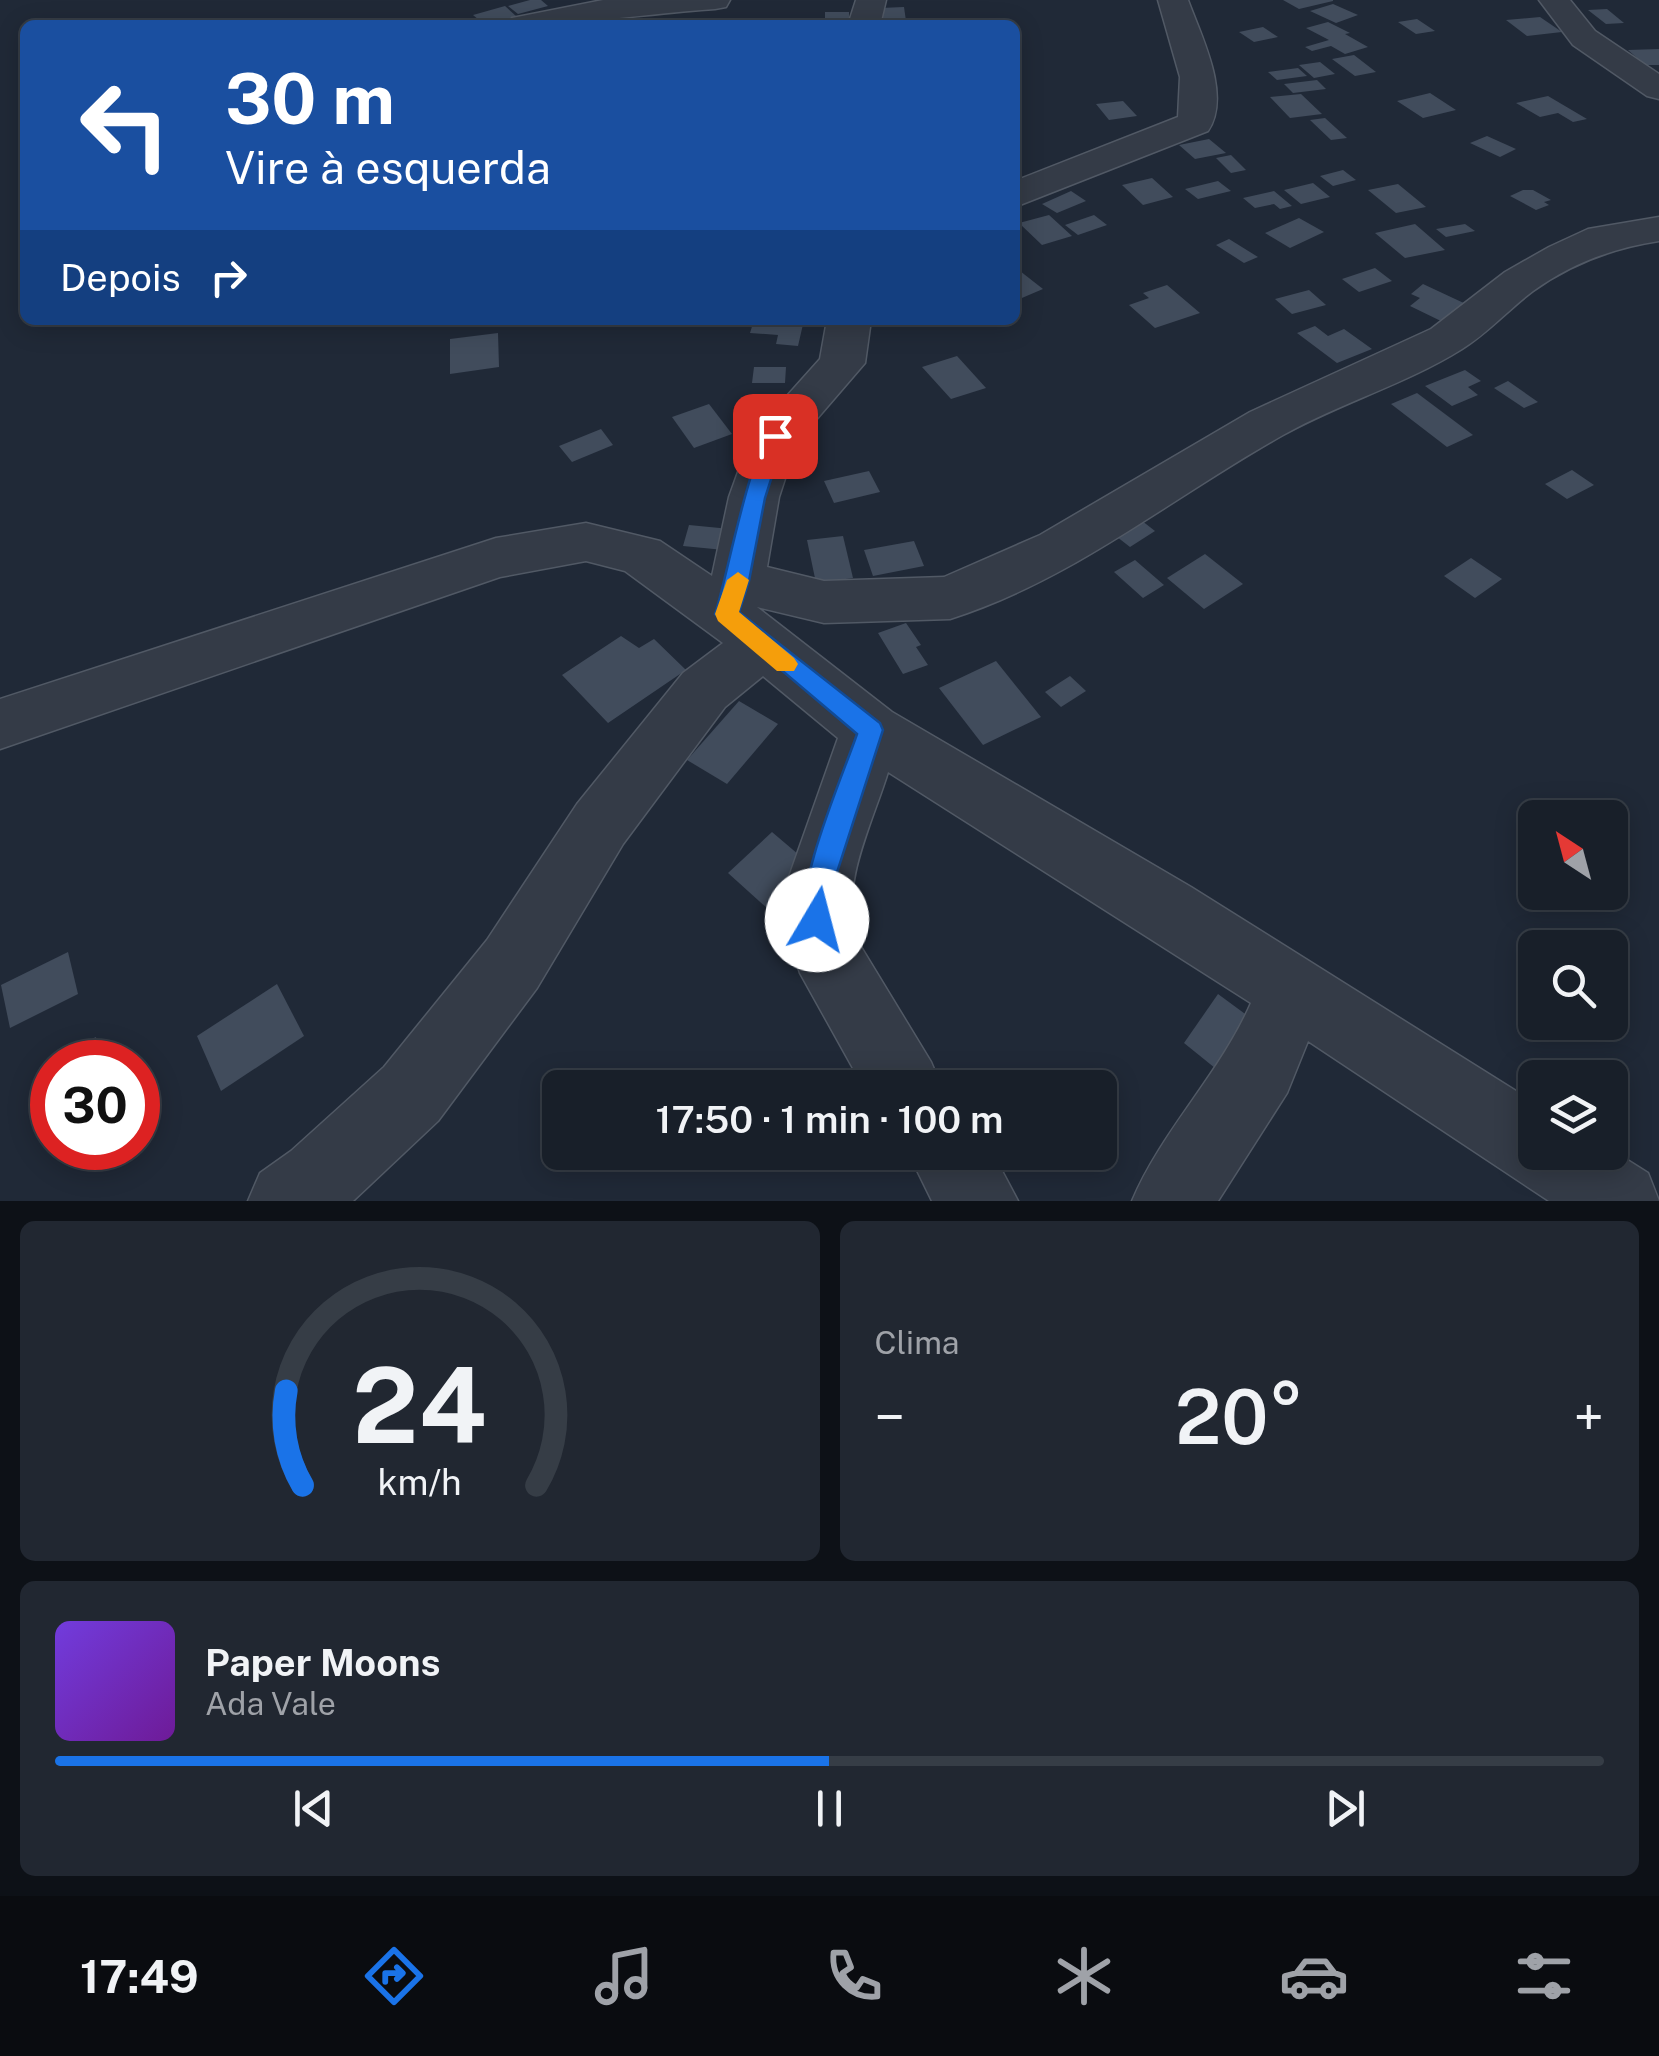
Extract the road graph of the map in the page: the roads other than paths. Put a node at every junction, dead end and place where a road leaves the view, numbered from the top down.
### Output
1 (714, 0) edge
2 (1173, 0) edge
3 (1554, 0) edge
4 (549, 20) edge
5 (1659, 89) edge
6 (1020, 193) edge
7 (1659, 229) edge
8 (848, 325) edge
9 (742, 613) junction
10 (0, 724) edge
11 (871, 730) junction
12 (1292, 992) junction
13 (894, 1070) edge
14 (1518, 1136) edge
15 (958, 1170) edge
16 (1572, 1170) edge
17 (288, 1201) edge
18 (978, 1201) edge
19 (1172, 1201) edge
20 (1620, 1201) edge

1 - 4 street
2 - 6 street
3 - 5 street
7 - 9 street
8 - 9 street
9 - 10 street
9 - 11 street
9 - 17 street
11 - 12 street
11 - 13 street
12 - 14 street
12 - 19 street
15 - 18 street
16 - 20 street

